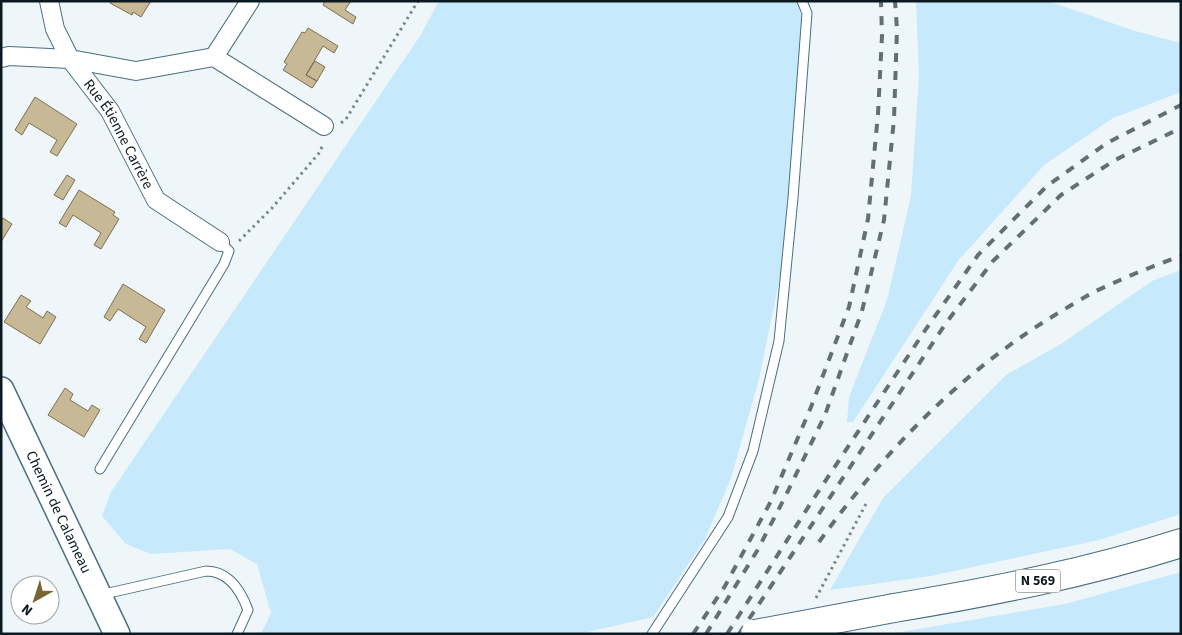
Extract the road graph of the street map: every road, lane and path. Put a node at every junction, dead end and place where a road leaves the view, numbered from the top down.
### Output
1 (49, 1) edge
2 (250, 1) edge
3 (418, 1) edge
4 (802, 1) edge
5 (1, 58) edge
6 (214, 58) junction
7 (70, 59) junction
8 (324, 126) junction
9 (224, 246) junction
10 (1, 390) edge
11 (100, 468) dead end
12 (867, 502) dead end
13 (1181, 543) edge
14 (100, 595) junction
15 (814, 601) dead end
16 (118, 634) edge
17 (237, 634) edge
18 (652, 634) edge
19 (756, 634) edge

1 - 7 street, Rue Étienne Carrère
2 - 6 street
3 - 8 path
4 - 18 lane
5 - 7 street
6 - 7 street
6 - 8 street
7 - 9 street, Rue Étienne Carrère
8 - 9 path
9 - 11 lane
10 - 14 main road, Chemin de Calameau
12 - 15 path
13 - 19 main road, N 569, bridge
14 - 16 main road, Chemin de Calameau
14 - 17 lane

